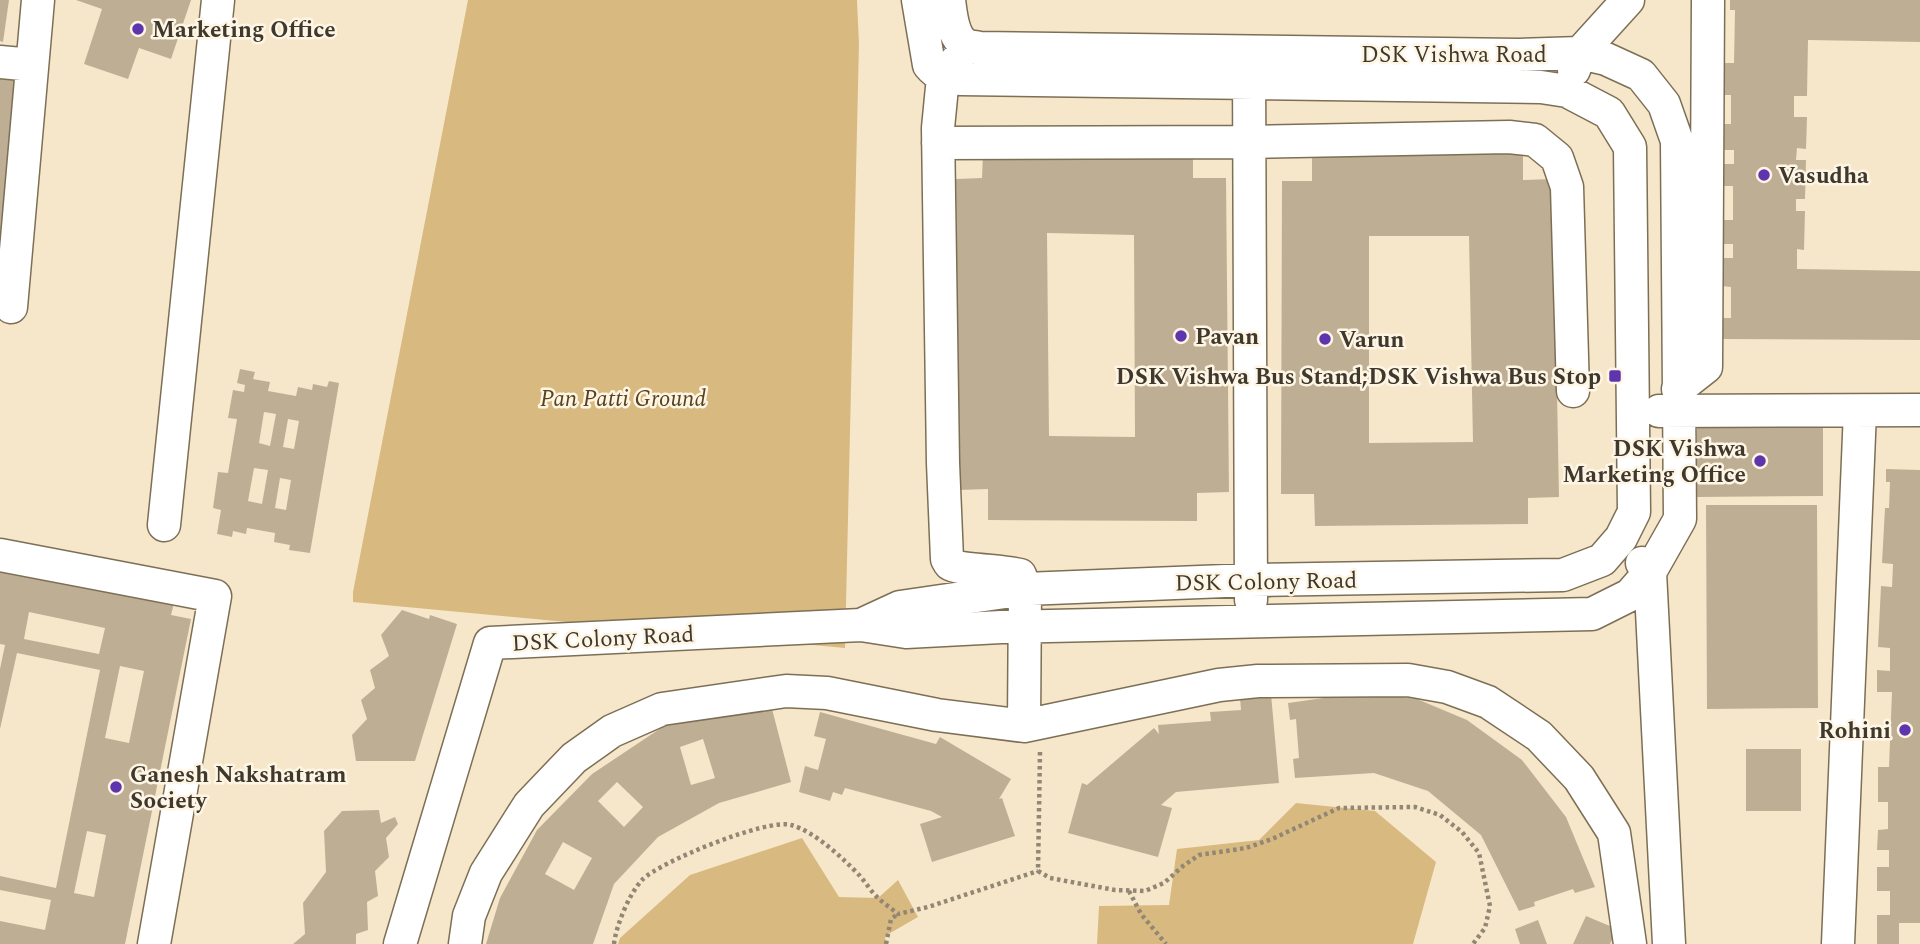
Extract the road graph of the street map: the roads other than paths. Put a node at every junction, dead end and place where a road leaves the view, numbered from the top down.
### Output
1 (38, 0) edge
2 (218, 0) edge
3 (918, 0) edge
4 (1628, 0) edge
5 (1708, 0) edge
6 (957, 22) edge
7 (925, 47) junction
8 (1580, 53) junction
9 (0, 62) edge
10 (32, 65) junction
11 (1249, 67) junction
12 (943, 77) junction
13 (1567, 91) junction
14 (1249, 142) junction
15 (938, 143) junction
16 (8, 253) edge
17 (11, 307) dead end
18 (1573, 391) dead end
19 (1678, 400) junction
20 (1920, 410) edge
21 (1633, 411) junction
22 (1860, 411) junction
23 (164, 526) dead end
24 (1621, 538) junction
25 (0, 555) edge
26 (1650, 572) junction
27 (1250, 580) junction
28 (1025, 589) junction
29 (1252, 621) junction
30 (860, 625) junction
31 (1025, 626) junction
32 (1032, 724) junction
33 (154, 944) edge
34 (400, 944) edge
35 (465, 944) edge
36 (1630, 944) edge
37 (1669, 944) edge
38 (1838, 944) edge

1 - 10 street
2 - 23 street
3 - 7 street
4 - 8 street
5 - 19 street
6 - 7 street
6 - 11 street, DSK Vishwa Road
6 - 12 street
7 - 12 street
8 - 11 street, DSK Vishwa Road
8 - 13 street
8 - 19 street, DSK Vishwa Road
9 - 10 street
10 - 16 street
11 - 12 street, DSK Vishwa Road
11 - 13 street, DSK Vishwa Road
11 - 14 street
12 - 15 street
13 - 21 street, DSK Vishwa Road
14 - 15 street
14 - 18 street
14 - 27 street
15 - 28 street
16 - 17 street
19 - 21 street
19 - 22 street
19 - 26 street, DSK Vishwa Road
20 - 22 street
21 - 24 street, DSK Vishwa Road
22 - 38 street
24 - 26 street
24 - 27 street, DSK Colony Road
25 - 33 street
26 - 29 street, DSK Colony Road
26 - 37 street
27 - 28 street, DSK Colony Road
27 - 29 street
28 - 30 street, DSK Colony Road
28 - 31 street
29 - 31 street, DSK Colony Road
30 - 31 street, DSK Colony Road
30 - 34 street, DSK Colony Road
31 - 32 street
32 - 35 street
32 - 36 street

